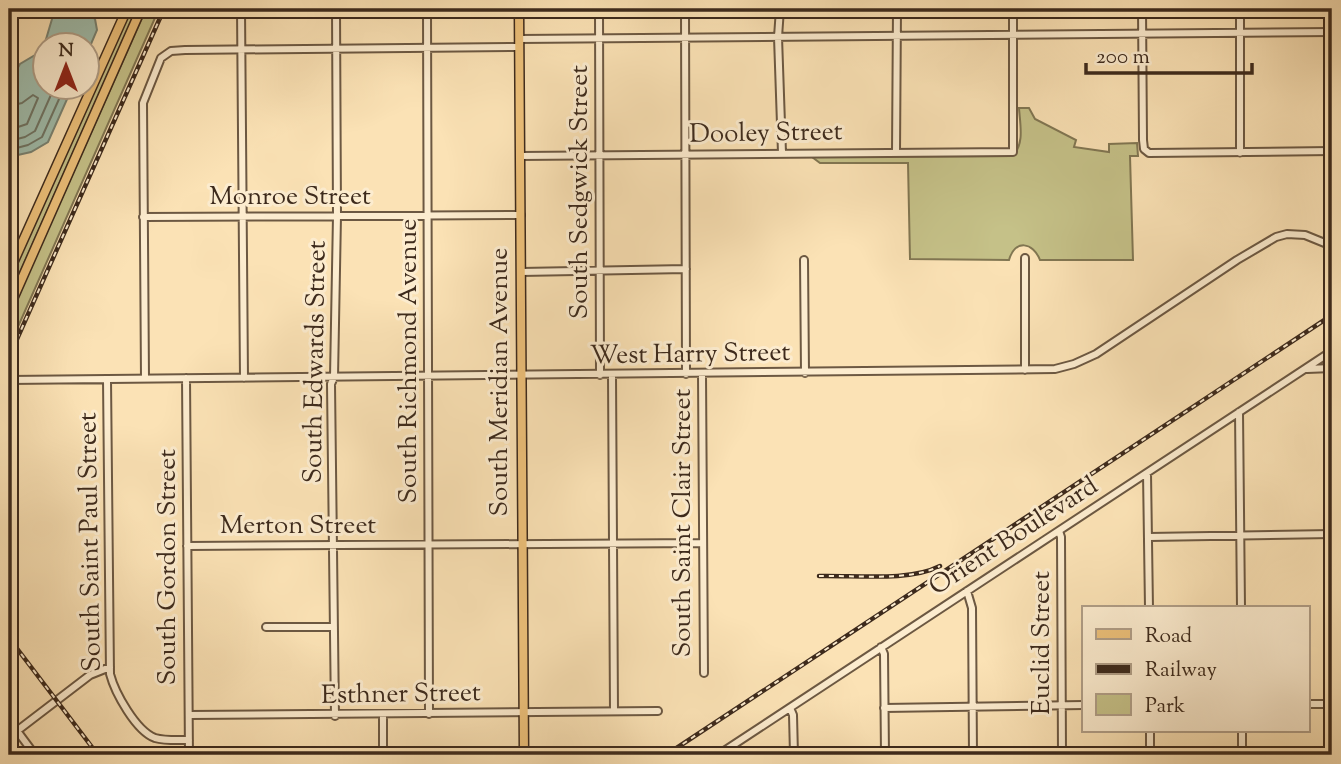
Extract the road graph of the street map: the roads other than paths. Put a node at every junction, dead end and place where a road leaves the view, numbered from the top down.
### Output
1 (127, 9) edge
2 (141, 9) edge
3 (241, 9) edge
4 (336, 9) edge
5 (427, 9) edge
6 (519, 9) edge
7 (599, 9) edge
8 (685, 9) edge
9 (780, 9) edge
10 (897, 9) edge
11 (1013, 9) edge
12 (1142, 9) edge
13 (1240, 9) edge
14 (1239, 32) junction
15 (1332, 32) edge
16 (1142, 33) junction
17 (1013, 34) junction
18 (897, 35) junction
19 (778, 37) junction
20 (685, 38) junction
21 (599, 39) junction
22 (519, 43) junction
23 (427, 47) junction
24 (336, 48) junction
25 (241, 49) junction
26 (1332, 150) edge
27 (896, 152) junction
28 (1240, 152) junction
29 (782, 153) junction
30 (599, 155) junction
31 (685, 155) junction
32 (520, 156) junction
33 (521, 215) junction
34 (242, 216) junction
35 (337, 216) junction
36 (429, 216) junction
37 (143, 217) junction
38 (1332, 246) edge
39 (1026, 258) dead end
40 (804, 260) dead end
41 (686, 269) junction
42 (598, 271) junction
43 (9, 272) edge
44 (521, 272) junction
45 (9, 308) edge
46 (1332, 351) edge
47 (1332, 368) edge
48 (1305, 369) junction
49 (1026, 370) junction
50 (702, 373) junction
51 (804, 373) junction
52 (686, 374) junction
53 (600, 375) junction
54 (612, 375) junction
55 (521, 376) junction
56 (334, 377) junction
57 (428, 377) junction
58 (145, 378) junction
59 (186, 378) junction
60 (244, 378) junction
61 (107, 379) junction
62 (9, 380) edge
63 (1239, 412) junction
64 (1147, 473) junction
65 (1059, 531) junction
66 (1332, 534) edge
67 (1240, 536) junction
68 (1149, 537) junction
69 (612, 543) junction
70 (702, 543) junction
71 (522, 544) junction
72 (428, 545) junction
73 (187, 546) junction
74 (333, 546) junction
75 (967, 590) junction
76 (1149, 606) edge
77 (1241, 606) edge
78 (266, 627) dead end
79 (334, 627) junction
80 (881, 647) junction
81 (110, 667) junction
82 (704, 673) dead end
83 (1310, 704) edge
84 (1332, 704) edge
85 (1062, 705) junction
86 (1082, 705) edge
87 (973, 707) junction
88 (790, 708) junction
89 (884, 708) junction
90 (614, 711) junction
91 (658, 711) dead end
92 (524, 712) junction
93 (429, 714) junction
94 (189, 715) junction
95 (383, 715) junction
96 (335, 716) junction
97 (9, 720) edge
98 (17, 731) junction
99 (1150, 732) edge
100 (1242, 732) edge
101 (9, 737) edge
102 (189, 740) junction
103 (35, 755) edge
104 (189, 755) edge
105 (383, 755) edge
106 (524, 755) edge
107 (718, 755) edge
108 (794, 755) edge
109 (885, 755) edge
110 (973, 755) edge
111 (1062, 755) edge
112 (1150, 755) edge
113 (1242, 755) edge

1 - 43 main road
2 - 45 main road
3 - 25 street
4 - 24 street, South Edwards Street
5 - 23 street, South Richmond Avenue
6 - 22 main road, South Meridian Avenue
7 - 21 street, South Sedgwick Street
8 - 20 street, South Saint Clair Street
9 - 19 street
10 - 18 street
11 - 17 street
12 - 16 street
13 - 14 street
14 - 15 street
14 - 16 street
14 - 28 street
16 - 17 street
16 - 28 street
17 - 18 street
17 - 27 street, Dooley Street
18 - 19 street
18 - 27 street
19 - 20 street
19 - 29 street
20 - 21 street
20 - 31 street, South Saint Clair Street
21 - 22 street
21 - 30 street, South Sedgwick Street
22 - 23 street
22 - 32 main road, South Meridian Avenue
23 - 24 street
23 - 36 street, South Richmond Avenue
24 - 25 street
24 - 35 street, South Edwards Street
25 - 34 street
25 - 37 street
26 - 28 street
27 - 29 street, Dooley Street
29 - 31 street, Dooley Street
30 - 31 street, Dooley Street
30 - 32 street, Dooley Street
30 - 42 street, South Sedgwick Street
31 - 41 street, South Saint Clair Street
32 - 33 main road, South Meridian Avenue
33 - 36 street, Monroe Street
33 - 44 main road, South Meridian Avenue
34 - 35 street, Monroe Street
34 - 37 street, Monroe Street
34 - 60 street
35 - 36 street, Monroe Street
35 - 56 street, South Edwards Street
36 - 57 street, South Richmond Avenue
37 - 58 street
38 - 49 street, West Harry Street
39 - 49 street
40 - 51 street
41 - 42 street
41 - 52 street, South Saint Clair Street
42 - 44 street
42 - 53 street, South Sedgwick Street
44 - 55 main road, South Meridian Avenue
46 - 48 street, Orient Boulevard
47 - 48 street
48 - 63 street, Orient Boulevard
49 - 51 street, West Harry Street
50 - 51 street, West Harry Street
50 - 52 street, West Harry Street
50 - 70 street, South Saint Clair Street
52 - 54 street, West Harry Street
53 - 54 street, West Harry Street
53 - 55 street, West Harry Street
54 - 69 street
55 - 57 street, West Harry Street
55 - 71 main road, South Meridian Avenue
56 - 57 street, West Harry Street
56 - 60 street, West Harry Street
56 - 74 street, South Edwards Street
57 - 72 street, South Richmond Avenue
58 - 59 street, West Harry Street
58 - 61 street, West Harry Street
59 - 60 street, West Harry Street
59 - 73 street, South Gordon Street
61 - 62 street, West Harry Street
61 - 81 street, South Saint Paul Street
63 - 64 street, Orient Boulevard
63 - 67 street
64 - 65 street, Orient Boulevard
64 - 68 street
65 - 75 street, Orient Boulevard
65 - 85 street, Euclid Street
66 - 67 street
67 - 68 street
67 - 77 street
68 - 76 street
69 - 70 street, Merton Street
69 - 71 street, Merton Street
69 - 90 street
70 - 82 street, South Saint Clair Street
71 - 72 street, Merton Street
71 - 92 main road, South Meridian Avenue
72 - 74 street, Merton Street
72 - 93 street, South Richmond Avenue
73 - 74 street, Merton Street
73 - 94 street, South Gordon Street
74 - 79 street, South Edwards Street
75 - 80 street, Orient Boulevard
75 - 87 street
78 - 79 street
79 - 96 street, South Edwards Street
80 - 88 street, Orient Boulevard
80 - 89 street
81 - 98 street
81 - 102 street, South Saint Paul Street
83 - 84 street
85 - 86 street
85 - 87 street
85 - 111 street, Euclid Street
87 - 89 street
87 - 110 street
88 - 107 street, Orient Boulevard
88 - 108 street
89 - 109 street
90 - 91 street, Esthner Street
90 - 92 street, Esthner Street
92 - 93 street, Esthner Street
92 - 106 main road, South Meridian Avenue
93 - 95 street, Esthner Street
94 - 96 street, Esthner Street
94 - 102 street, South Gordon Street
95 - 96 street, Esthner Street
95 - 105 street
97 - 98 street
98 - 101 street
98 - 103 street
99 - 112 street
100 - 113 street
102 - 104 street, South Gordon Street

